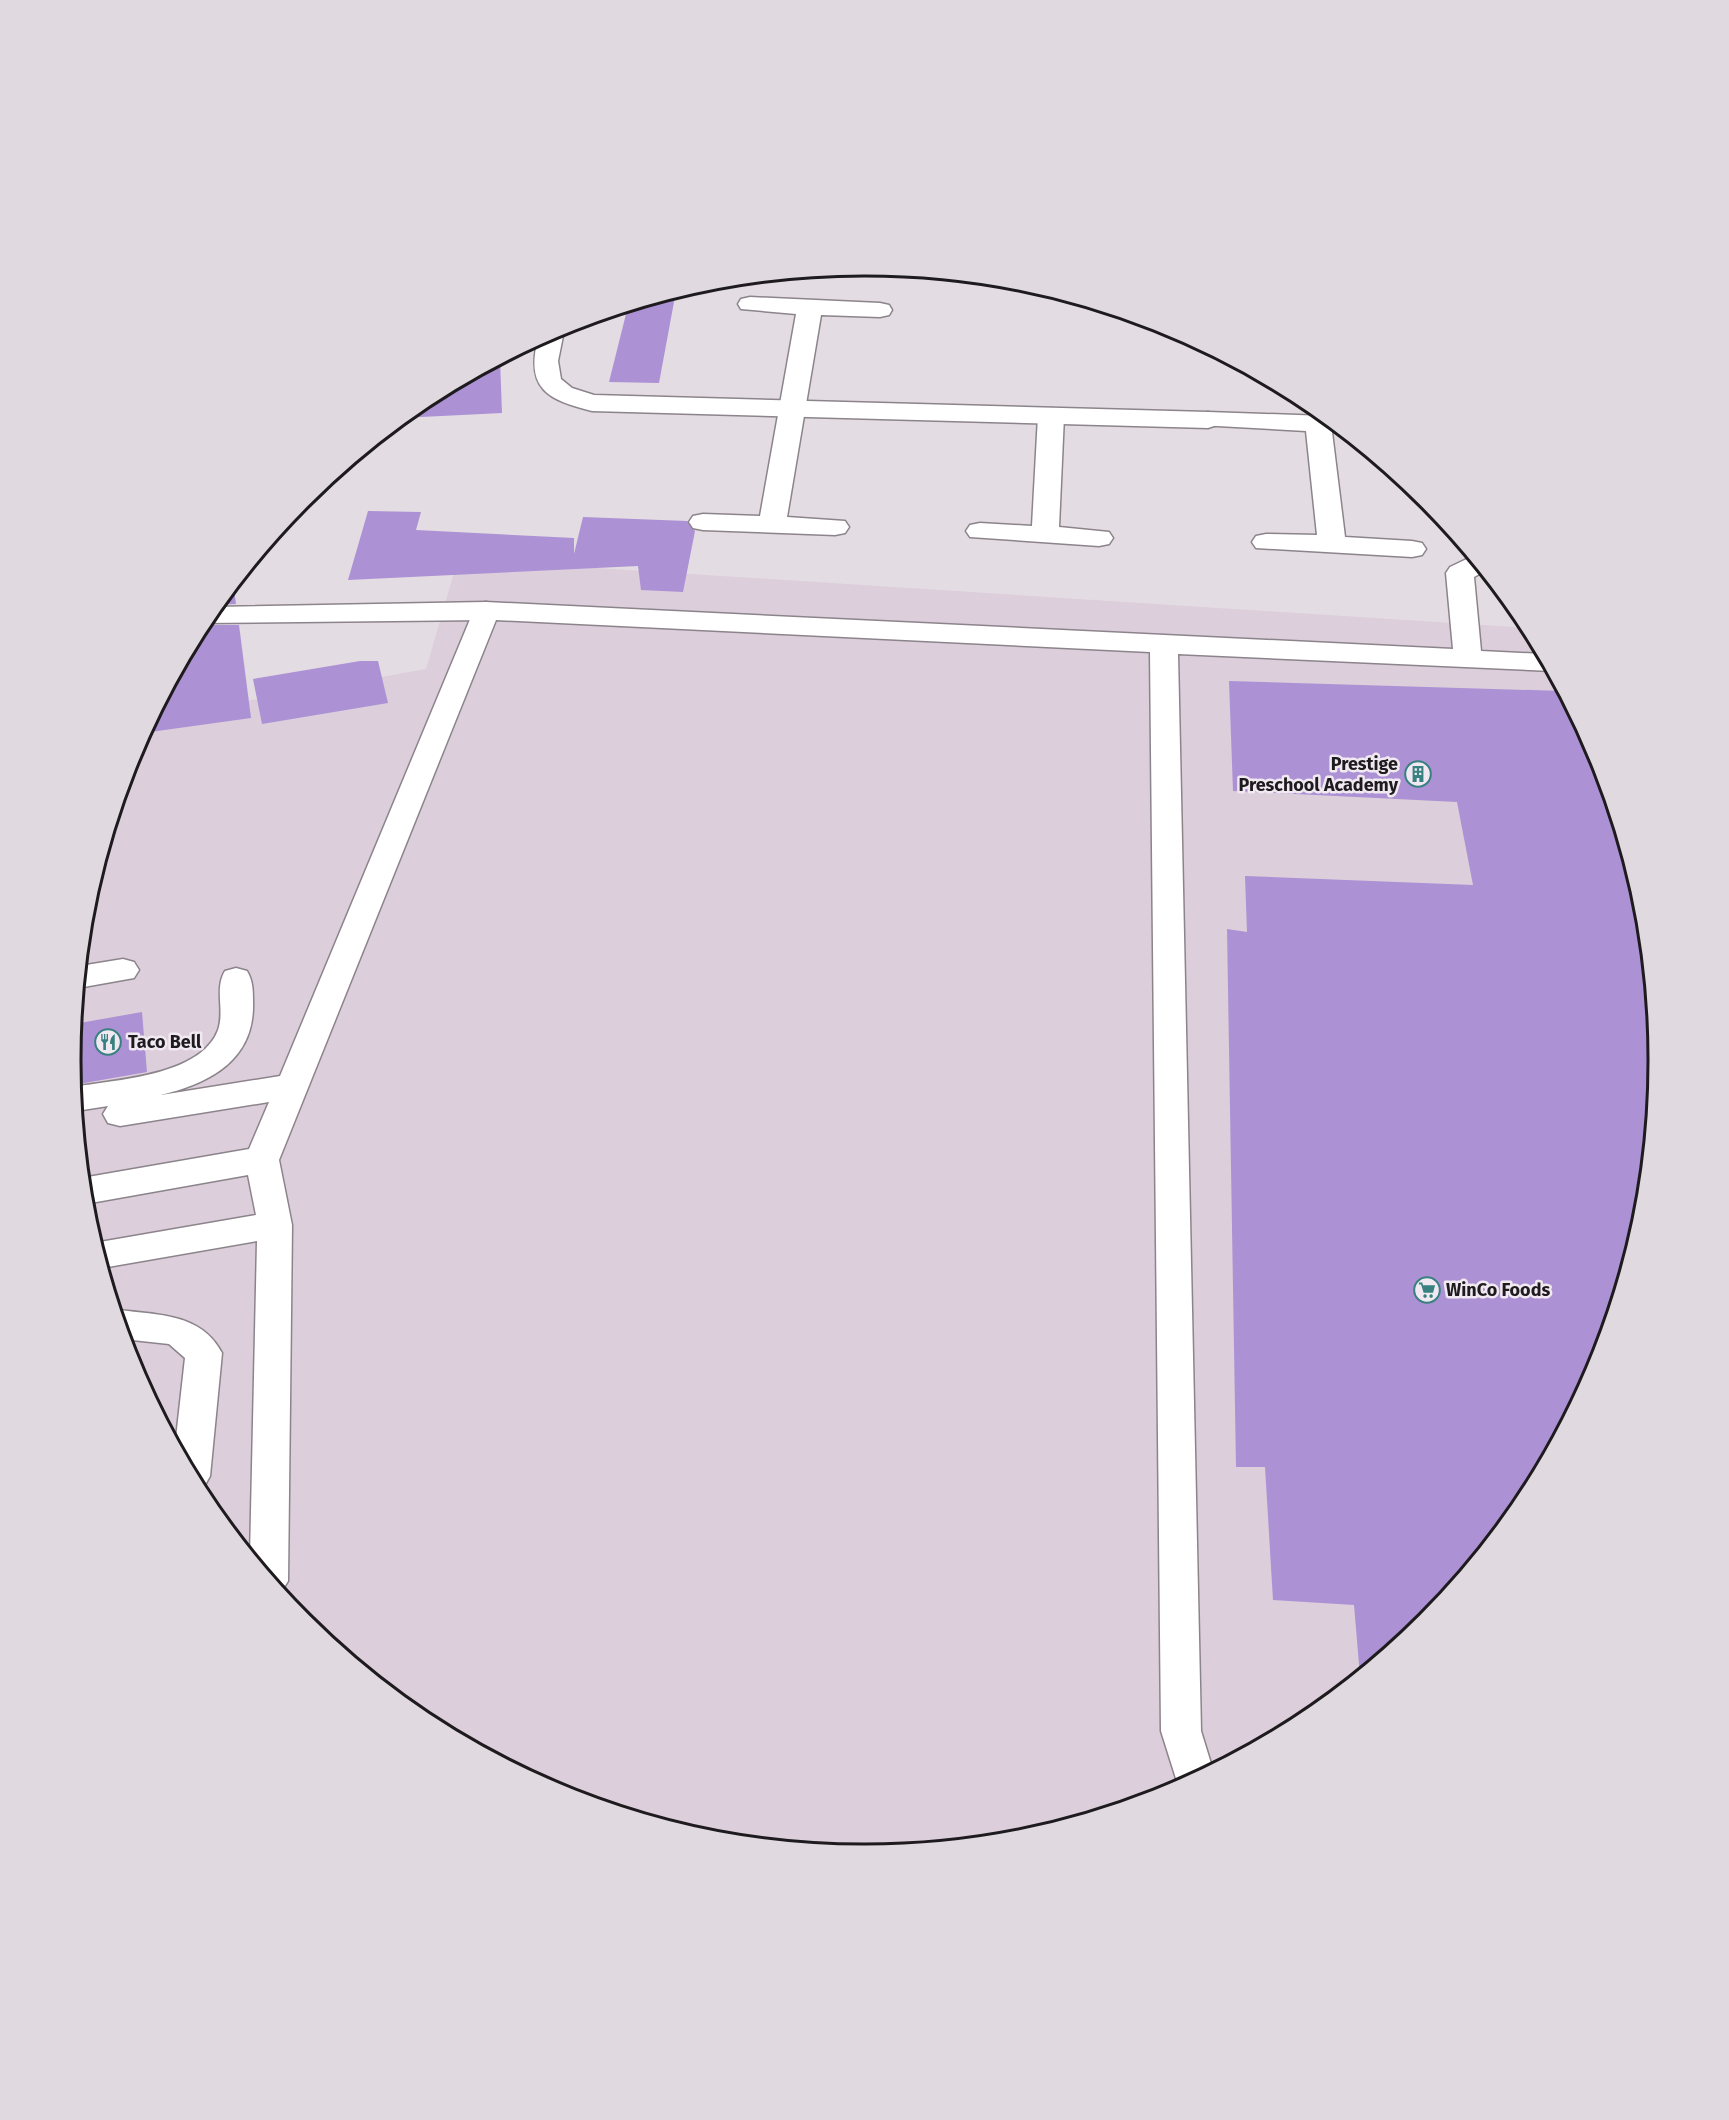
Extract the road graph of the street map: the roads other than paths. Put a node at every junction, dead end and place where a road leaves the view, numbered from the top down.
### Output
1 (750, 304) dead end
2 (810, 306) junction
3 (880, 310) dead end
4 (549, 343) edge
5 (791, 409) junction
6 (1051, 416) junction
7 (1321, 424) edge
8 (1327, 428) edge
9 (703, 522) dead end
10 (772, 525) junction
11 (835, 527) dead end
12 (980, 531) dead end
13 (1045, 535) junction
14 (1099, 538) dead end
15 (1266, 542) dead end
16 (1332, 544) junction
17 (1412, 549) dead end
18 (1473, 566) edge
19 (486, 611) junction
20 (220, 616) edge
21 (1164, 646) junction
22 (1468, 659) junction
23 (1540, 663) edge
24 (123, 970) dead end
25 (86, 976) edge
26 (236, 979) dead end
27 (292, 1086) junction
28 (82, 1098) edge
29 (84, 1120) edge
30 (262, 1160) junction
31 (92, 1189) edge
32 (275, 1225) junction
33 (106, 1254) edge
34 (128, 1325) edge
35 (192, 1462) edge
36 (269, 1570) edge
37 (1193, 1771) edge

1 - 2 street
2 - 3 street
2 - 5 street
4 - 5 street
5 - 6 street
5 - 10 street
6 - 7 street
6 - 13 street
8 - 16 street
9 - 10 street
10 - 11 street
12 - 13 street
13 - 14 street
15 - 16 street
16 - 17 street
18 - 22 street
19 - 20 street
19 - 21 street
19 - 27 street
21 - 22 street
21 - 37 street
22 - 23 street
24 - 25 street
26 - 28 street
27 - 29 street
27 - 30 street
30 - 31 street
30 - 32 street
32 - 33 street
32 - 36 street
34 - 35 street

